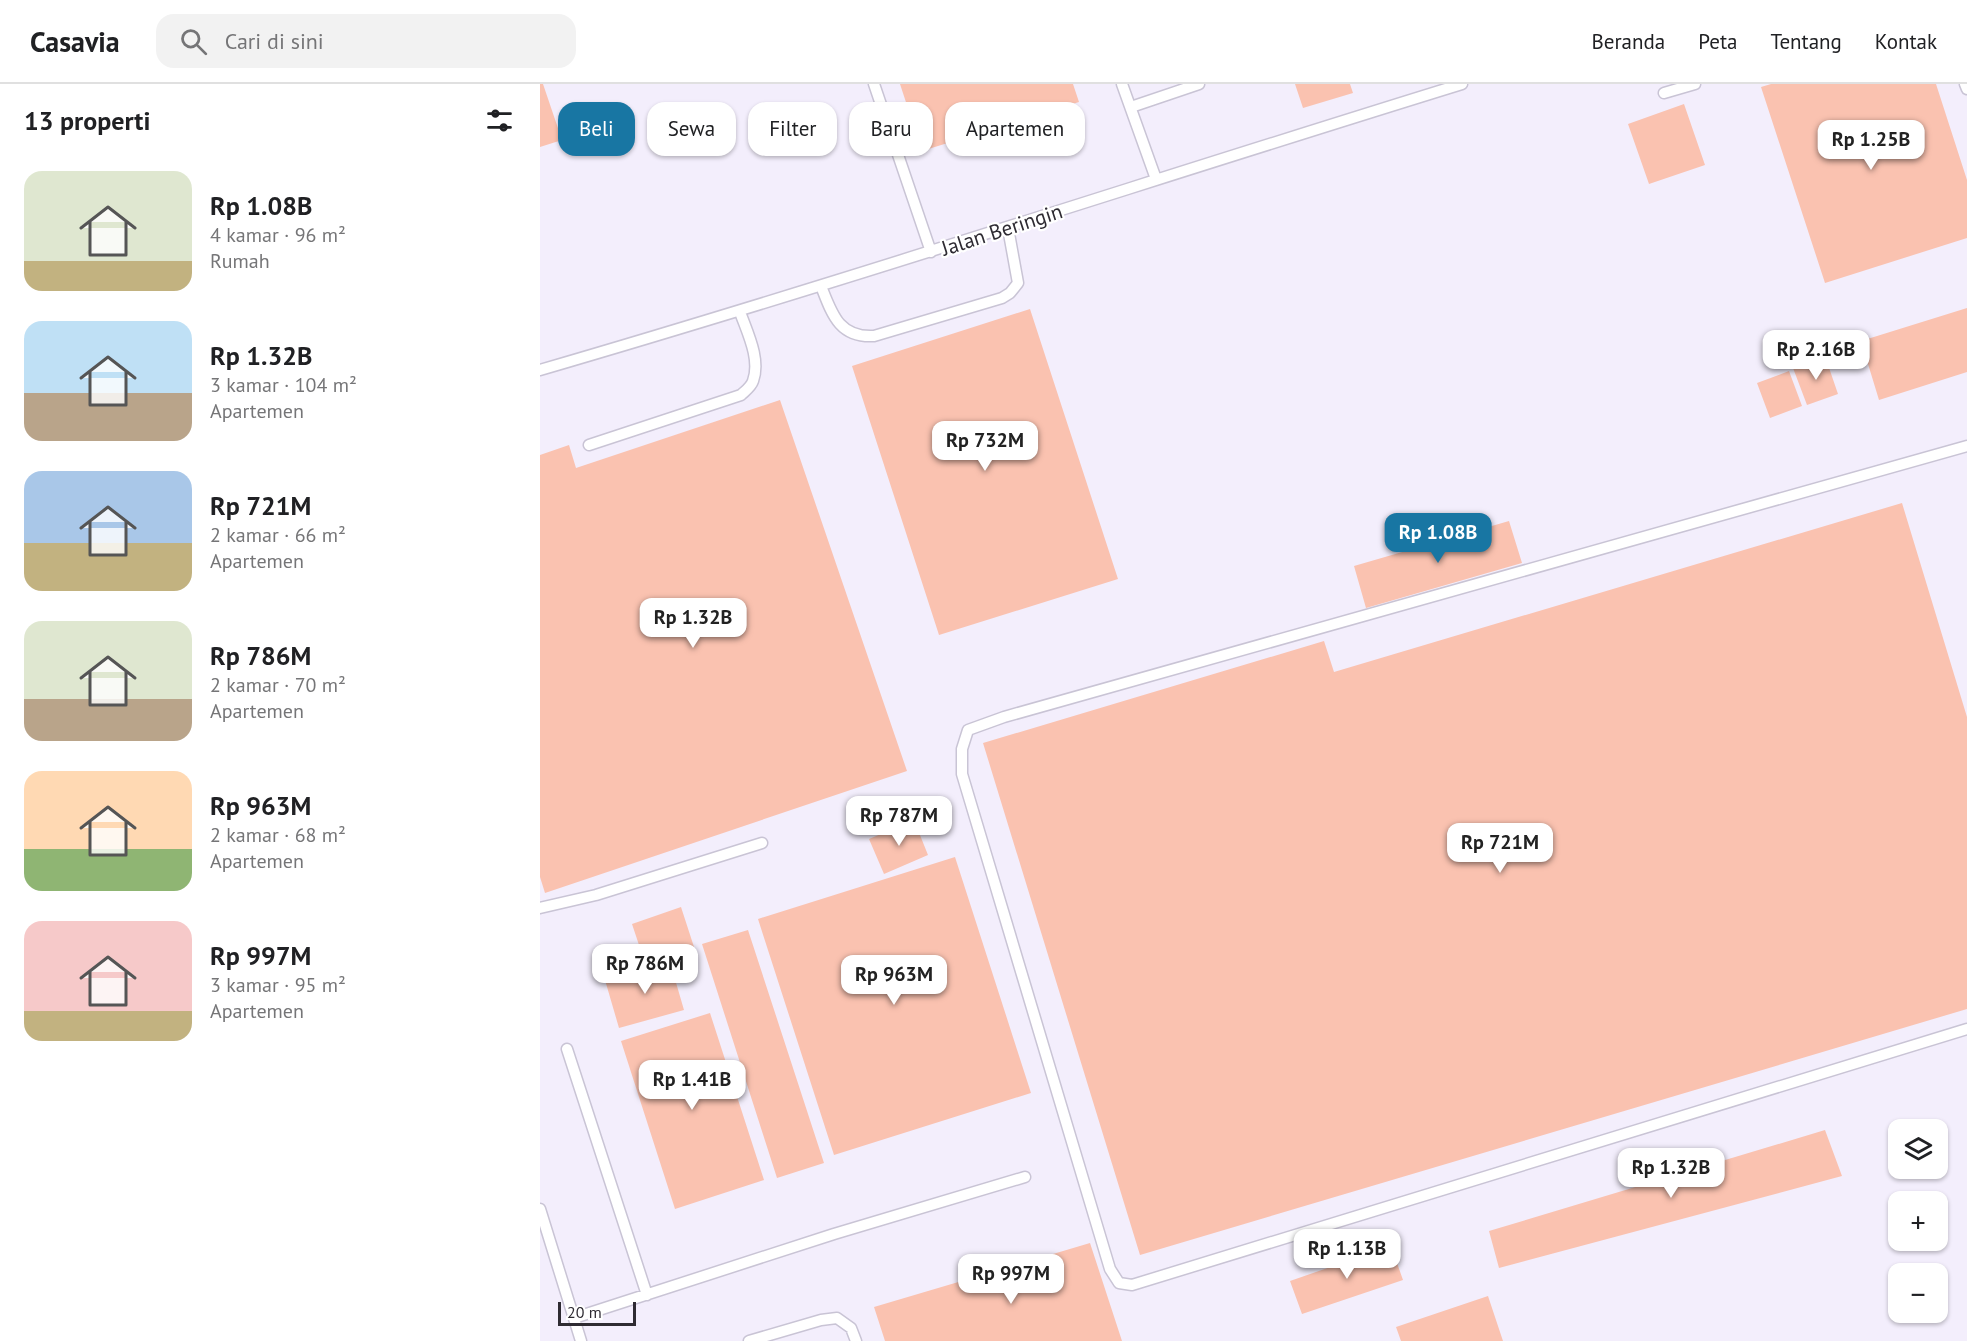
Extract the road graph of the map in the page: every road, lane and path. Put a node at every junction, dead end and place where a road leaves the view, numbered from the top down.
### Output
1 (874, 84) edge
2 (1122, 84) edge
3 (1199, 84) edge
4 (1462, 84) edge
5 (1695, 84) edge
6 (1965, 84) edge
7 (1967, 89) edge
8 (1665, 93) dead end
9 (1131, 106) junction
10 (1156, 179) junction
11 (1008, 228) junction
12 (931, 252) junction
13 (821, 286) junction
14 (740, 312) junction
15 (540, 370) edge
16 (589, 445) dead end
17 (1967, 446) edge
18 (762, 843) dead end
19 (540, 908) edge
20 (1967, 1029) edge
21 (567, 1049) dead end
22 (1025, 1177) dead end
23 (540, 1209) edge
24 (647, 1295) junction
25 (574, 1318) junction
26 (581, 1341) edge
27 (749, 1341) edge
28 (856, 1341) edge

1 - 12 lane
2 - 9 lane
3 - 9 lane
4 - 10 lane, Jalan Beringin
5 - 8 lane
6 - 7 lane
9 - 10 lane
10 - 11 lane, Jalan Beringin
11 - 12 lane, Jalan Beringin
11 - 13 lane
12 - 13 lane, Jalan Beringin
13 - 14 lane, Jalan Beringin
14 - 15 lane, Jalan Beringin
14 - 16 lane
17 - 20 lane
18 - 19 lane
21 - 24 lane
22 - 24 lane
23 - 25 lane
24 - 25 lane
25 - 26 lane
27 - 28 lane

